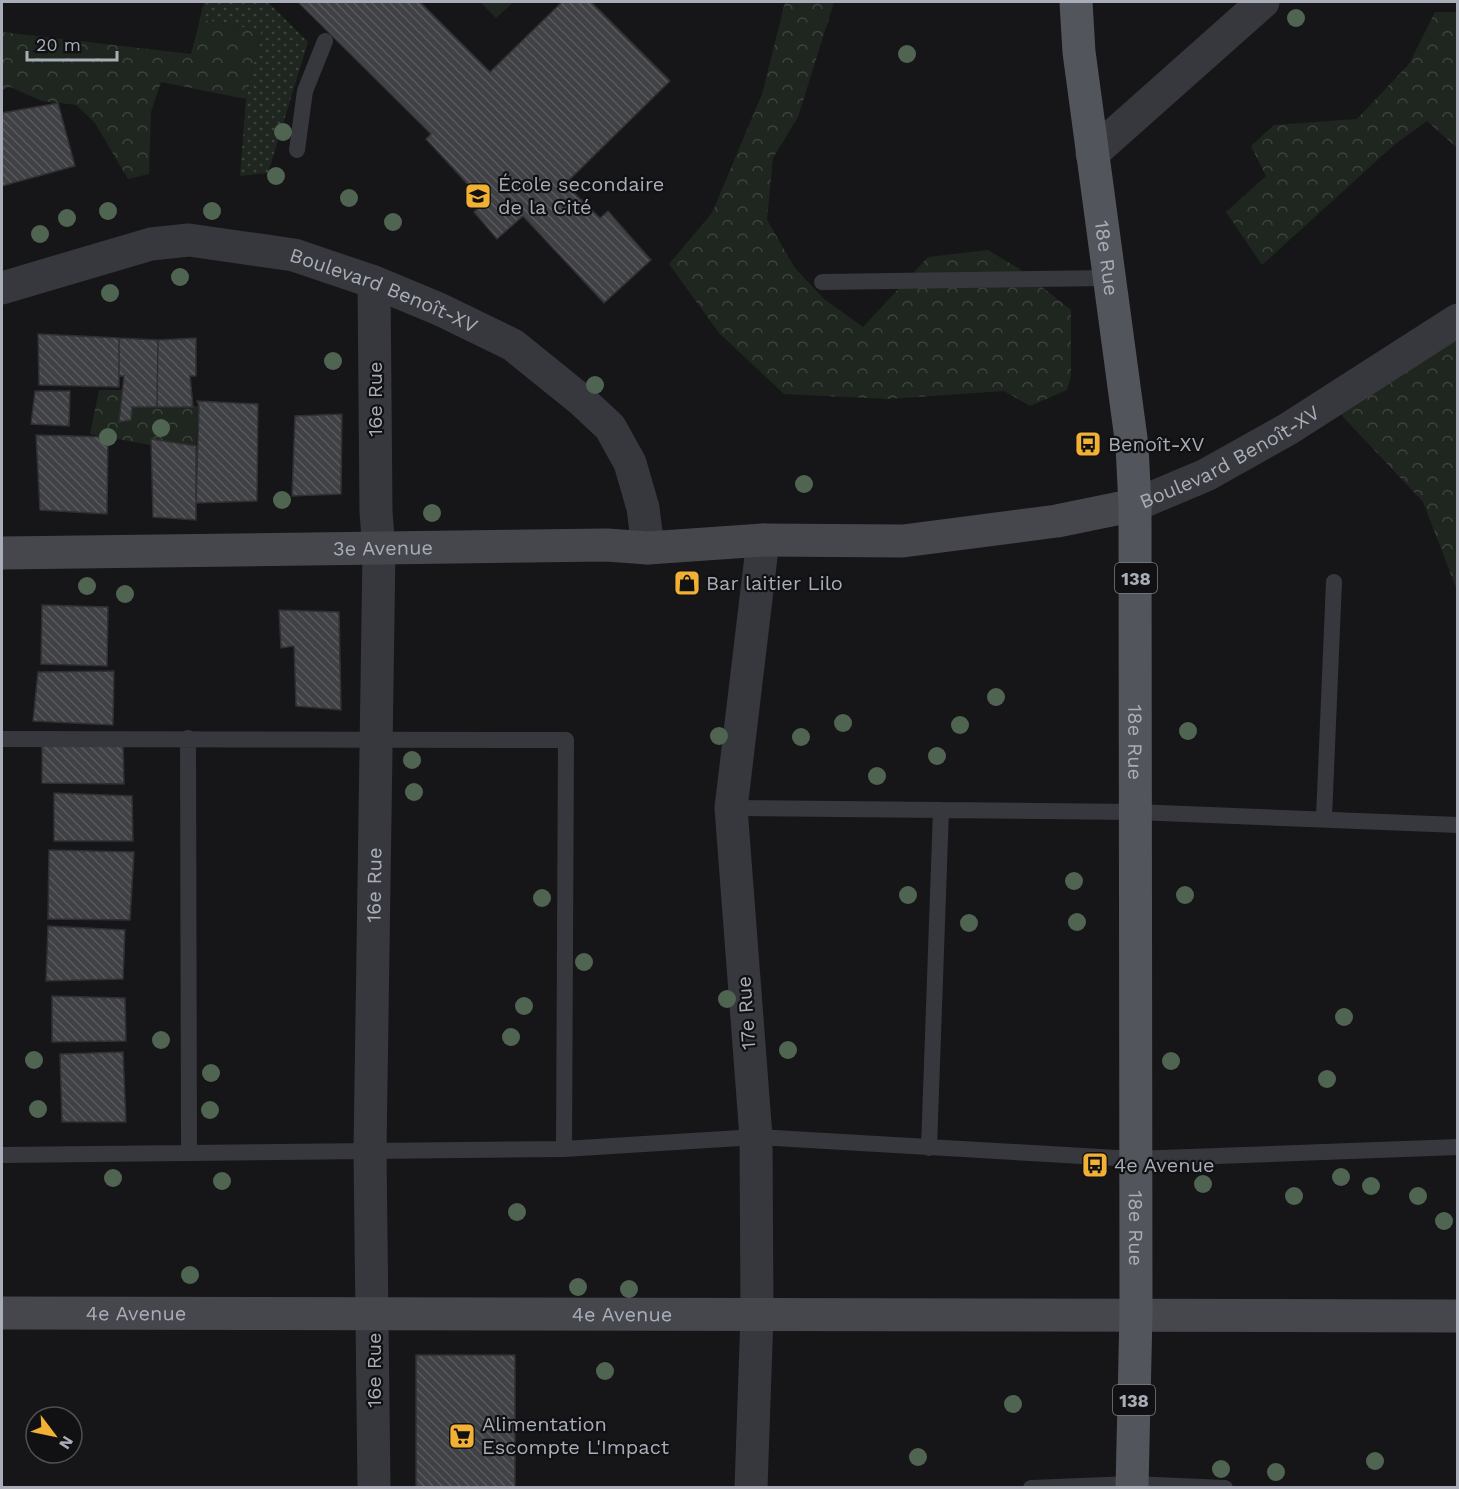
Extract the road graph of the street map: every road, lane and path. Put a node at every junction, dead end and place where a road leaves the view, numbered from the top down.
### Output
1 (1076, 2) edge
2 (1263, 2) edge
3 (325, 41) dead end
4 (297, 150) dead end
5 (1092, 154) junction
6 (1108, 278) junction
7 (374, 282) junction
8 (822, 282) dead end
9 (2, 288) edge
10 (1458, 320) edge
11 (1135, 505) junction
12 (763, 540) junction
13 (648, 548) junction
14 (379, 550) junction
15 (2, 553) edge
16 (1334, 582) dead end
17 (375, 737) junction
18 (188, 738) junction
19 (2, 739) edge
20 (731, 808) junction
21 (941, 810) junction
22 (1135, 812) junction
23 (1324, 817) junction
24 (1458, 825) edge
25 (756, 1137) junction
26 (1458, 1147) edge
27 (929, 1148) junction
28 (564, 1149) junction
29 (189, 1151) junction
30 (370, 1151) junction
31 (2, 1155) edge
32 (1134, 1159) junction
33 (2, 1313) edge
34 (1136, 1313) junction
35 (374, 1314) junction
36 (757, 1315) junction
37 (1458, 1316) edge
38 (1132, 1486) edge
39 (374, 1488) edge
40 (751, 1488) edge
41 (1032, 1488) edge
42 (1225, 1488) edge

1 - 5 main road, 18e Rue / 138
2 - 5 street
3 - 4 lane
5 - 6 main road, 18e Rue / 138
6 - 8 lane
6 - 11 main road, 18e Rue / 138
7 - 9 street, Boulevard Benoît-XV
7 - 13 street, Boulevard Benoît-XV
7 - 14 street, 16e Rue
10 - 11 street, Boulevard Benoît-XV
11 - 12 street, Boulevard Benoît-XV
11 - 22 main road, 18e Rue / 138
12 - 13 street, 3e Avenue
12 - 20 street, 17e Rue
13 - 14 street, 3e Avenue
14 - 15 street, 3e Avenue
14 - 17 street, 16e Rue
16 - 23 lane
17 - 18 lane
17 - 28 lane
17 - 30 street, 16e Rue
18 - 19 lane
18 - 29 lane
20 - 21 lane
20 - 25 street, 17e Rue
21 - 22 lane
21 - 27 lane
22 - 23 lane
22 - 32 main road, 18e Rue / 138
23 - 24 lane
25 - 27 lane
25 - 28 lane
25 - 36 street, 17e Rue
26 - 32 lane
27 - 32 lane
28 - 30 lane
29 - 30 lane
29 - 31 lane
30 - 35 street, 16e Rue
32 - 34 main road, 18e Rue / 138
33 - 35 street, 4e Avenue
34 - 36 street, 4e Avenue
34 - 37 street, 4e Avenue
34 - 38 main road, 18e Rue / 138
35 - 36 street, 4e Avenue
35 - 39 street, 16e Rue
36 - 40 street, 17e Rue
38 - 41 lane
38 - 42 lane

